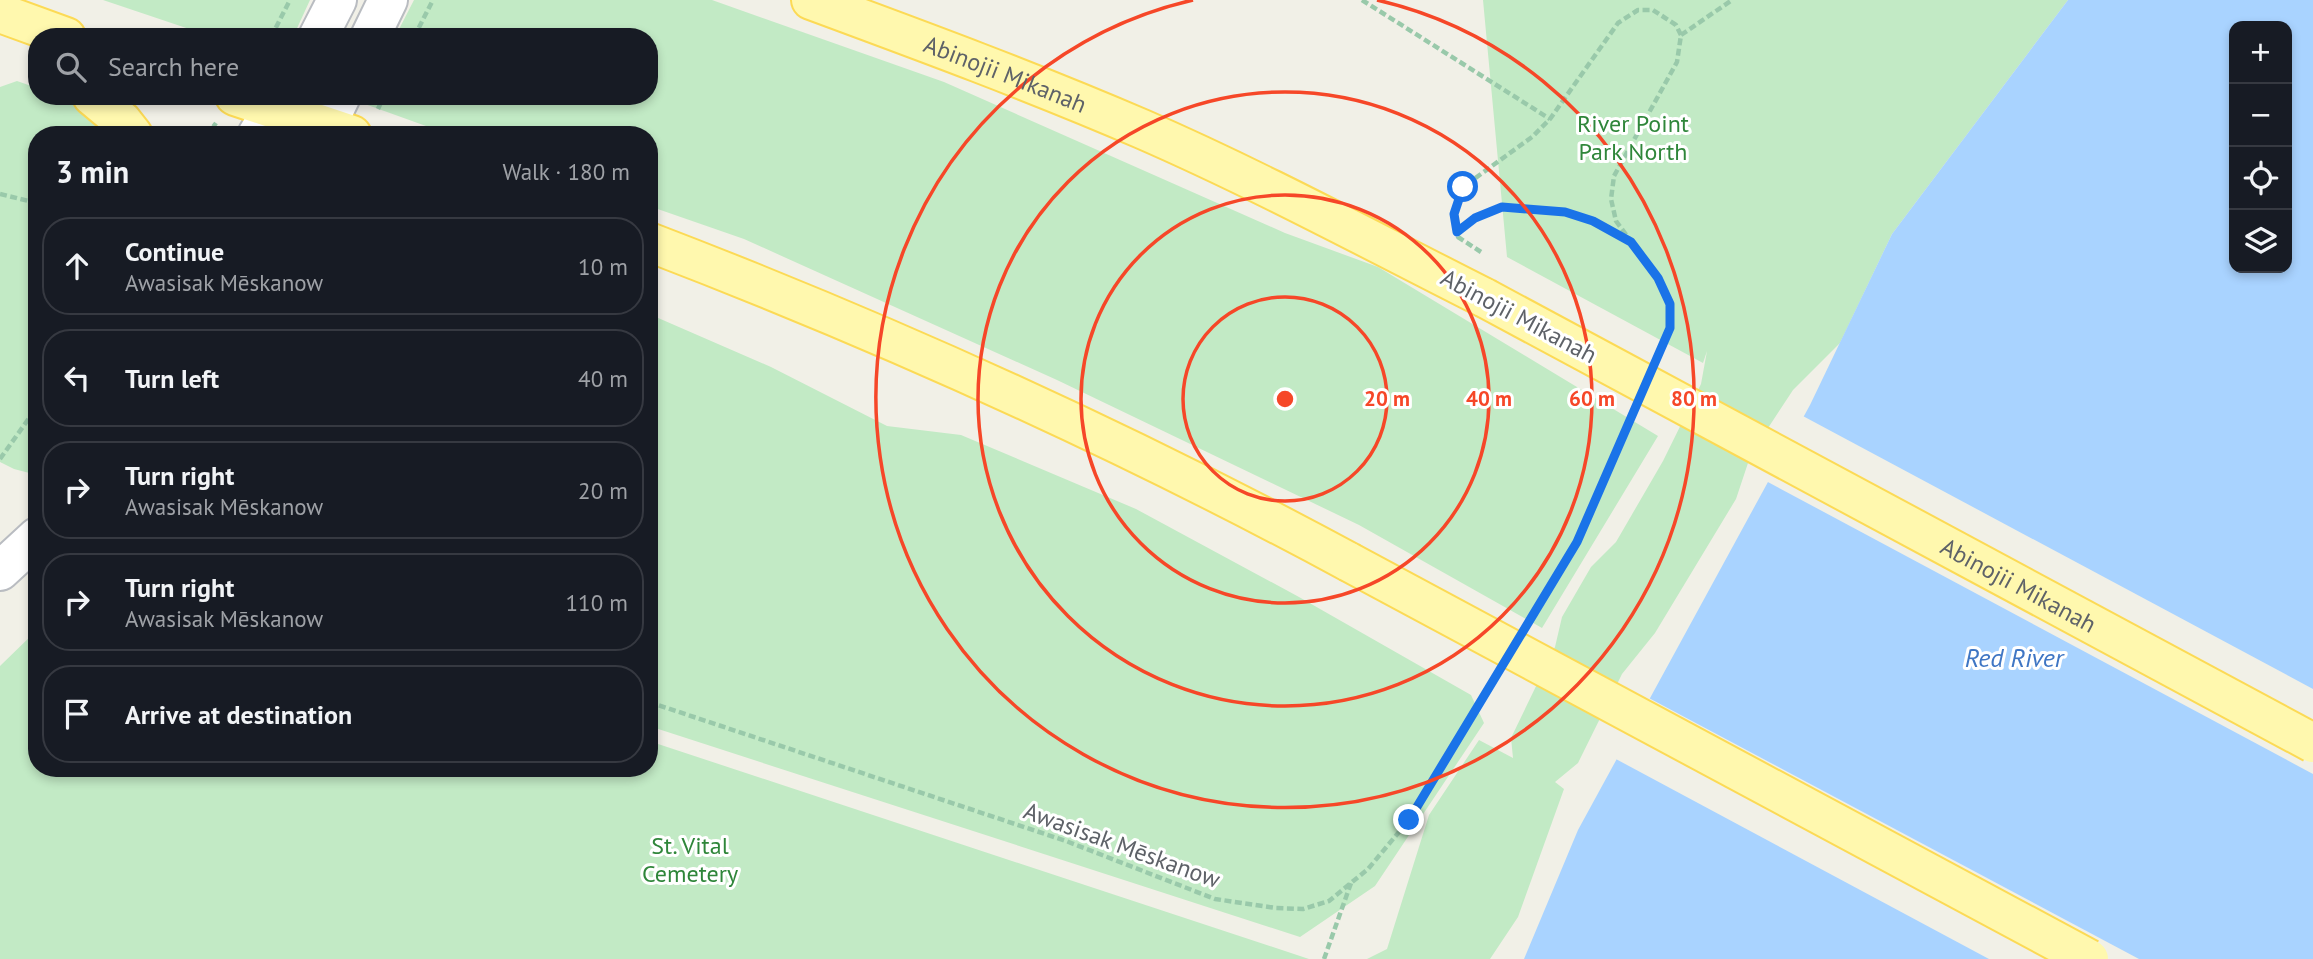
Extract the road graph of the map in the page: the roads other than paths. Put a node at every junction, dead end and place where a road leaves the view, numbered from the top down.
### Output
1 (337, 0) edge
2 (388, 0) edge
3 (811, 0) edge
4 (0, 13) edge
5 (0, 23) edge
6 (41, 28) edge
7 (323, 28) edge
8 (374, 28) edge
9 (28, 45) edge
10 (103, 105) edge
11 (254, 105) edge
12 (270, 113) edge
13 (335, 123) edge
14 (126, 126) edge
15 (658, 246) edge
16 (28, 535) edge
17 (16, 556) edge
18 (2313, 743) edge
19 (2089, 959) edge

1 - 7 street
2 - 8 street
3 - 18 main road, Abinojii Mikanah, bridge
4 - 6 main road
5 - 9 main road
10 - 14 main road
11 - 12 main road
12 - 13 main road
15 - 19 main road, bridge
16 - 17 street

